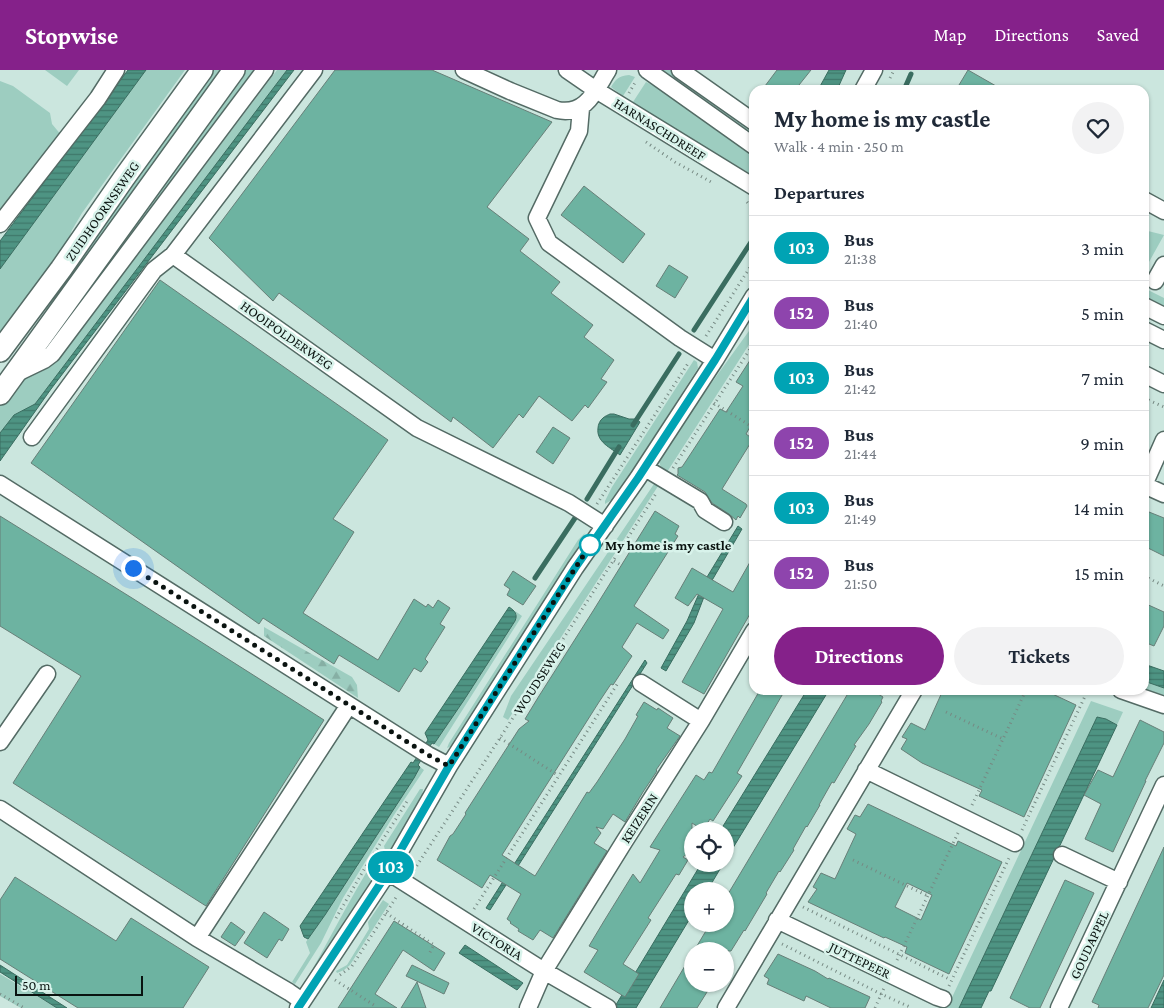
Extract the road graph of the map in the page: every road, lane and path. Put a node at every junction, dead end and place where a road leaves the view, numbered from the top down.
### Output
1 (116, 70) edge
2 (202, 70) edge
3 (234, 70) edge
4 (265, 70) edge
5 (314, 70) edge
6 (464, 70) edge
7 (567, 70) edge
8 (608, 70) edge
9 (647, 70) edge
10 (680, 70) edge
11 (874, 70) edge
12 (866, 85) edge
13 (596, 90) junction
14 (581, 108) junction
15 (749, 118) edge
16 (749, 142) edge
17 (749, 184) edge
18 (1149, 203) edge
19 (1164, 211) edge
20 (0, 224) edge
21 (173, 255) junction
22 (1164, 265) edge
23 (1155, 280) dead end
24 (749, 304) edge
25 (1149, 308) edge
26 (1164, 316) edge
27 (1149, 332) edge
28 (66, 334) junction
29 (1164, 340) edge
30 (35, 346) junction
31 (749, 350) edge
32 (0, 351) edge
33 (0, 356) edge
34 (715, 360) junction
35 (15, 374) junction
36 (1149, 376) edge
37 (1164, 384) edge
38 (0, 394) edge
39 (1149, 400) edge
40 (714, 403) junction
41 (1164, 407) edge
42 (749, 425) edge
43 (32, 437) dead end
44 (1164, 440) edge
45 (645, 468) junction
46 (1149, 474) edge
47 (665, 480) junction
48 (0, 484) edge
49 (1149, 487) edge
50 (1164, 494) edge
51 (724, 522) dead end
52 (605, 526) junction
53 (614, 561) junction
54 (621, 565) dead end
55 (1149, 578) edge
56 (1164, 586) edge
57 (749, 639) edge
58 (47, 674) dead end
59 (618, 683) dead end
60 (641, 683) dead end
61 (911, 695) edge
62 (1024, 695) edge
63 (1135, 695) edge
64 (349, 705) junction
65 (1164, 705) edge
66 (946, 712) dead end
67 (701, 721) junction
68 (500, 738) junction
69 (1003, 739) junction
70 (0, 742) edge
71 (449, 766) junction
72 (866, 770) junction
73 (560, 776) junction
74 (1164, 784) edge
75 (0, 809) edge
76 (965, 818) junction
77 (1015, 843) dead end
78 (1062, 855) dead end
79 (853, 860) dead end
80 (388, 872) junction
81 (1119, 882) junction
82 (405, 884) junction
83 (928, 896) junction
84 (789, 900) junction
85 (386, 913) junction
86 (777, 920) junction
87 (466, 922) junction
88 (767, 937) junction
89 (197, 938) junction
90 (428, 954) dead end
91 (900, 954) junction
92 (544, 971) junction
93 (890, 975) junction
94 (335, 980) junction
95 (952, 980) dead end
96 (330, 987) dead end
97 (0, 994) edge
98 (882, 994) junction
99 (943, 999) dead end
100 (300, 1004) edge
101 (376, 1007) edge
102 (606, 1007) edge
103 (24, 1008) edge
104 (528, 1008) edge
105 (726, 1008) edge
106 (875, 1008) edge
107 (912, 1008) edge
108 (1059, 1008) edge

1 - 20 street
2 - 32 main road, ZUIDHOORNSEWEG
3 - 30 main road, ZUIDHOORNSEWEG
4 - 28 street, ZUIDHOORNSEWEG
5 - 21 street
6 - 14 street
7 - 13 street, HARNASCHDREEF
8 - 13 street
9 - 16 street
10 - 15 street
11 - 12 street
13 - 14 street
13 - 17 street, HARNASCHDREEF
14 - 34 street
18 - 19 street
21 - 43 street
21 - 52 street, HOOIPOLDERWEG
22 - 23 street
24 - 34 street, WOUDSEWEG
25 - 26 street
27 - 29 street
28 - 30 street, ZUIDHOORNSEWEG
28 - 35 street, ZUIDHOORNSEWEG
30 - 33 street, ZUIDHOORNSEWEG
30 - 35 main road, ZUIDHOORNSEWEG
31 - 40 path, WOUDSEWEG
34 - 45 street, WOUDSEWEG
35 - 38 main road, ZUIDHOORNSEWEG
36 - 37 street
39 - 41 path
40 - 42 path
40 - 47 path, WOUDSEWEG
44 - 46 street
45 - 47 street
45 - 52 street, WOUDSEWEG
47 - 51 street
47 - 53 path, WOUDSEWEG
48 - 64 street
49 - 50 street
52 - 71 street, WOUDSEWEG
53 - 54 path
53 - 68 path, WOUDSEWEG
55 - 56 path
57 - 67 street, KEIZERIN
58 - 70 street
59 - 73 path
60 - 67 street
61 - 72 street
62 - 69 path
63 - 65 street
64 - 71 street
64 - 89 street
66 - 69 path
67 - 92 street, KEIZERIN
68 - 73 path
68 - 82 path, WOUDSEWEG
69 - 76 path
71 - 80 street, WOUDSEWEG
72 - 76 street
72 - 84 street
73 - 87 path
74 - 81 street, GOUDAPPEL
75 - 89 street
76 - 77 street
76 - 83 path
78 - 81 street
79 - 83 path
80 - 82 street, VICTORIA
80 - 100 street, WOUDSEWEG
81 - 108 street, GOUDAPPEL
82 - 85 path, WOUDSEWEG
82 - 87 street, VICTORIA
83 - 91 path
84 - 86 street
84 - 91 path
85 - 90 path
85 - 94 path, WOUDSEWEG
86 - 88 street
86 - 93 street, JUTTEPEER
87 - 92 street, VICTORIA
88 - 98 path
88 - 105 street
89 - 100 street
91 - 93 path
91 - 95 path
92 - 102 street, VICTORIA
92 - 104 street, KEIZERIN
93 - 98 path
93 - 99 street, JUTTEPEER
94 - 96 path, WOUDSEWEG
94 - 101 path
97 - 103 path
98 - 106 path
98 - 107 path

